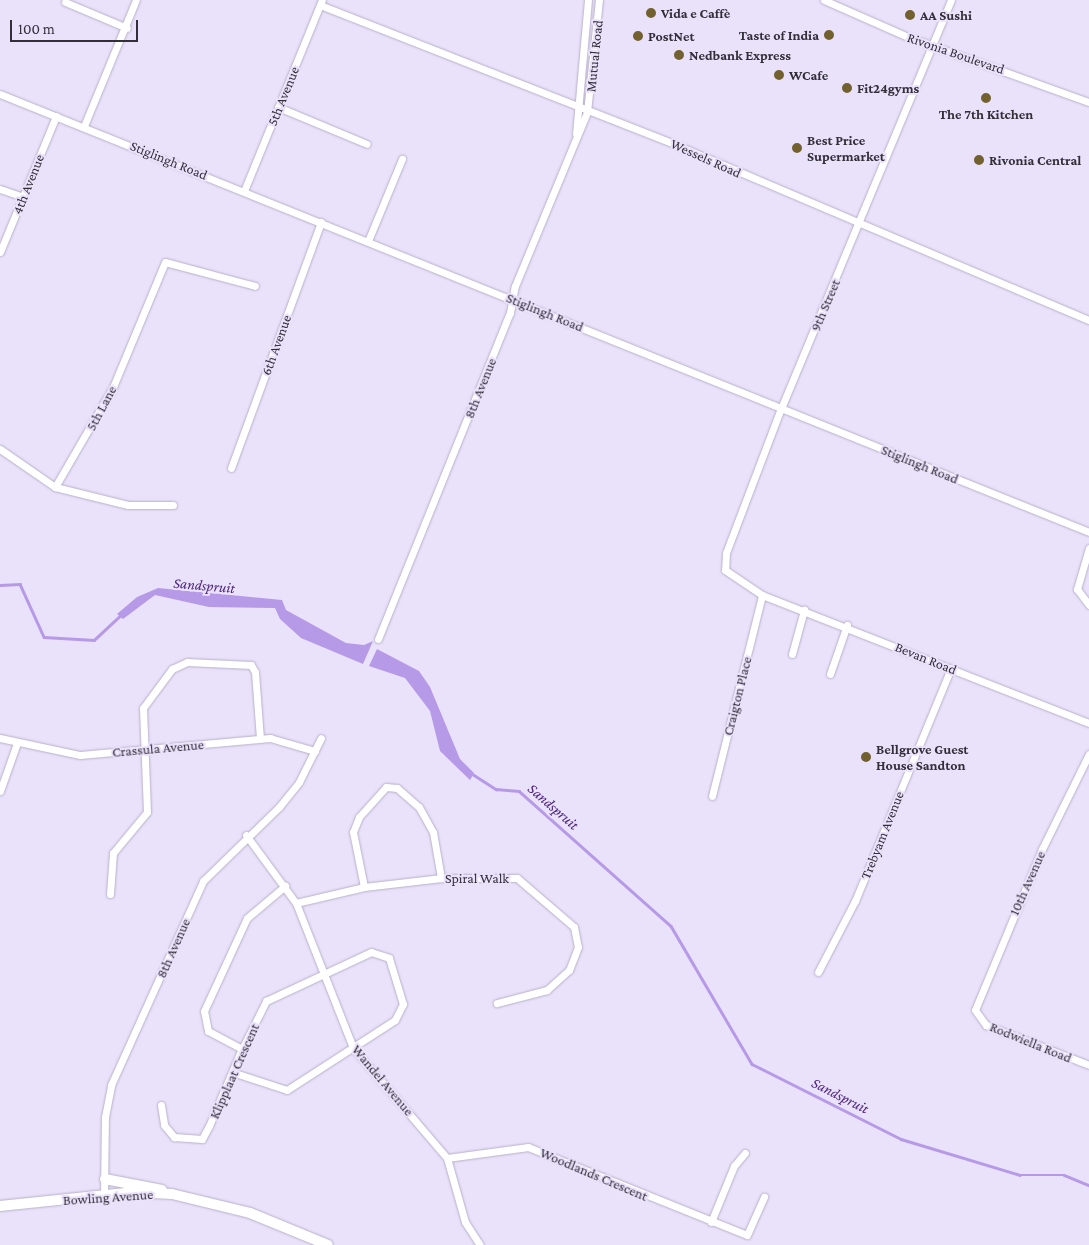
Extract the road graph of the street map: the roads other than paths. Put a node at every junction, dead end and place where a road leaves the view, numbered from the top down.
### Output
1 (136, 0) edge
2 (599, 0) edge
3 (824, 0) edge
4 (951, 0) edge
5 (65, 2) dead end
6 (321, 3) edge
7 (588, 4) edge
8 (599, 9) junction
9 (127, 28) junction
10 (932, 45) junction
11 (0, 94) edge
12 (1089, 102) edge
13 (278, 107) junction
14 (578, 109) junction
15 (587, 112) junction
16 (56, 116) junction
17 (84, 126) junction
18 (576, 136) junction
19 (367, 144) dead end
20 (402, 159) dead end
21 (0, 189) edge
22 (244, 191) junction
23 (23, 197) junction
24 (321, 222) junction
25 (858, 226) junction
26 (368, 241) junction
27 (0, 252) edge
28 (255, 286) dead end
29 (512, 299) junction
30 (1089, 320) edge
31 (782, 408) junction
32 (0, 449) edge
33 (231, 468) dead end
34 (55, 488) junction
35 (173, 505) dead end
36 (1089, 532) edge
37 (1089, 548) edge
38 (762, 595) junction
39 (1089, 605) edge
40 (804, 610) junction
41 (847, 626) junction
42 (378, 639) dead end
43 (792, 654) dead end
44 (951, 668) junction
45 (830, 674) dead end
46 (1089, 723) edge
47 (0, 738) edge
48 (260, 738) junction
49 (321, 738) dead end
50 (18, 743) junction
51 (143, 750) junction
52 (315, 750) junction
53 (1089, 754) edge
54 (0, 791) edge
55 (712, 796) dead end
56 (246, 835) junction
57 (441, 878) junction
58 (284, 886) junction
59 (364, 887) junction
60 (110, 894) dead end
61 (296, 903) junction
62 (818, 972) dead end
63 (323, 974) junction
64 (497, 1003) dead end
65 (976, 1016) joint
66 (353, 1048) junction
67 (242, 1049) junction
68 (1089, 1065) edge
69 (232, 1072) junction
70 (161, 1105) dead end
71 (745, 1152) dead end
72 (447, 1158) junction
73 (104, 1179) junction
74 (172, 1194) junction
75 (104, 1195) junction
76 (764, 1197) dead end
77 (0, 1206) edge
78 (711, 1222) junction
79 (328, 1245) edge
80 (480, 1245) edge

1 - 9 street
2 - 8 street, Mutual Road
3 - 10 street, Rivonia Boulevard
4 - 10 street, 9th Street
5 - 9 street
6 - 13 street, 5th Avenue
6 - 14 street, Wessels Road
7 - 8 street
7 - 14 street, Mutual Road
8 - 15 street, Mutual Road
9 - 17 street
10 - 12 street, Rivonia Boulevard
10 - 25 street, 9th Street
11 - 16 street, Stiglingh Road
13 - 19 street
13 - 22 street, 5th Avenue
14 - 15 street, Wessels Road
14 - 18 street, 8th Avenue
15 - 18 street, 8th Avenue
15 - 25 street, Wessels Road
16 - 17 street, Stiglingh Road
16 - 23 street, 4th Avenue
17 - 22 street, Stiglingh Road
18 - 29 street, 8th Avenue
20 - 26 street
21 - 23 street
22 - 24 street, Stiglingh Road
23 - 27 street, 4th Avenue
24 - 26 street, Stiglingh Road
24 - 33 street, 6th Avenue
25 - 30 street, Wessels Road
25 - 31 street, 9th Street
26 - 29 street, Stiglingh Road
28 - 34 street, 5th Lane
29 - 31 street, Stiglingh Road
29 - 42 street, 8th Avenue
31 - 36 street, Stiglingh Road
31 - 38 street, 9th Street
32 - 34 street
34 - 35 street
37 - 39 street
38 - 40 street, Bevan Road
38 - 55 street, Craigton Place
40 - 41 street, Bevan Road
40 - 43 street
41 - 44 street, Bevan Road
41 - 45 street
44 - 46 street, Bevan Road
44 - 62 street, Trebyam Avenue
47 - 50 street, Crassula Avenue
48 - 51 street, Crassula Avenue
48 - 51 street
48 - 52 street, Crassula Avenue
49 - 52 street, 8th Avenue
50 - 51 street, Crassula Avenue
50 - 54 street
51 - 60 street
52 - 56 street, 8th Avenue
53 - 65 street, 10th Avenue
56 - 58 street, Wandel Avenue
56 - 73 street, 8th Avenue
57 - 59 street, Spiral Walk
57 - 59 street
57 - 64 street, Spiral Walk
58 - 61 street, Wandel Avenue
58 - 67 street
59 - 61 street, Spiral Walk
61 - 63 street, Wandel Avenue
63 - 66 street, Wandel Avenue
63 - 66 street, Klipplaat Crescent
63 - 67 street, Klipplaat Crescent
65 - 68 street, Rodwiella Road
66 - 69 street
66 - 72 street, Wandel Avenue
67 - 69 street, Klipplaat Crescent
69 - 70 street, Klipplaat Crescent
71 - 78 street
72 - 78 street, Woodlands Crescent
72 - 80 street, Wandel Avenue
73 - 74 main road
73 - 75 street, 8th Avenue
74 - 75 main road, Bowling Avenue
74 - 79 main road, Bowling Avenue
75 - 77 main road, Bowling Avenue
76 - 78 street, Woodlands Crescent

